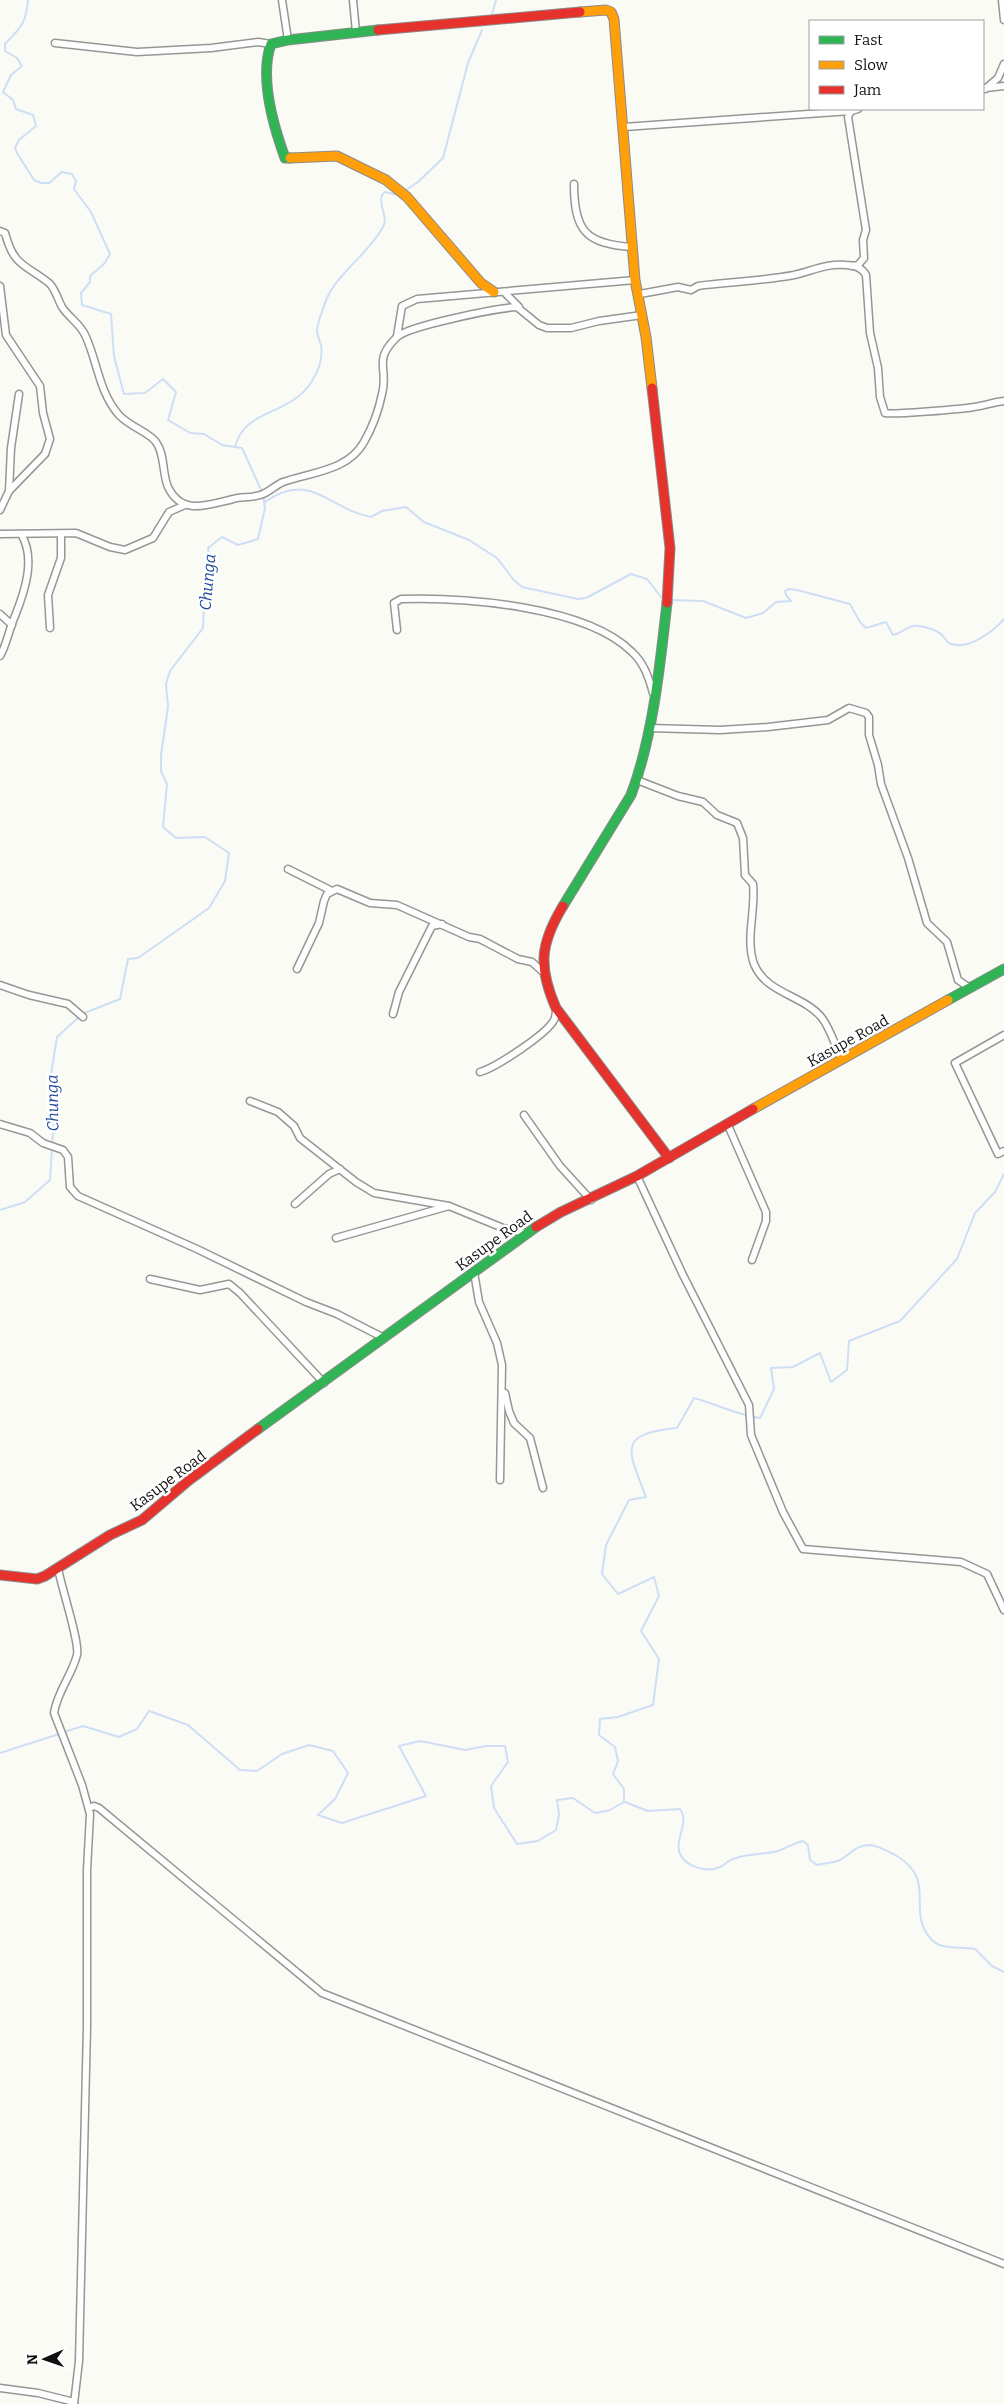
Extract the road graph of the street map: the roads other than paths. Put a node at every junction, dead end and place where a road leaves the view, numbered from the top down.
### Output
1 (282, 0) edge
2 (354, 0) edge
3 (1002, 0) edge
4 (1004, 20) edge
5 (356, 32) junction
6 (288, 40) junction
7 (55, 42) dead end
8 (271, 44) junction
9 (1004, 64) edge
10 (1004, 86) edge
11 (984, 89) edge
12 (854, 110) edge
13 (624, 127) junction
14 (574, 184) dead end
15 (0, 231) edge
16 (632, 247) junction
17 (852, 266) junction
18 (636, 280) junction
19 (0, 286) edge
20 (494, 292) junction
21 (504, 292) junction
22 (640, 294) junction
23 (519, 307) junction
24 (642, 315) junction
25 (398, 336) junction
26 (19, 394) dead end
27 (1004, 401) edge
28 (9, 491) junction
29 (185, 505) junction
30 (0, 510) edge
31 (0, 534) edge
32 (20, 534) junction
33 (61, 534) junction
34 (0, 614) edge
35 (12, 625) junction
36 (50, 628) dead end
37 (397, 630) dead end
38 (0, 656) edge
39 (654, 696) junction
40 (648, 728) junction
41 (637, 780) junction
42 (288, 869) dead end
43 (332, 891) junction
44 (444, 924) junction
45 (298, 969) dead end
46 (1004, 969) edge
47 (544, 973) junction
48 (0, 984) edge
49 (970, 988) junction
50 (556, 1008) junction
51 (393, 1014) dead end
52 (81, 1015) dead end
53 (1004, 1035) edge
54 (842, 1060) junction
55 (480, 1072) dead end
56 (250, 1102) dead end
57 (524, 1115) dead end
58 (727, 1123) junction
59 (0, 1124) edge
60 (1004, 1151) edge
61 (669, 1158) junction
62 (340, 1170) junction
63 (637, 1176) junction
64 (591, 1200) junction
65 (294, 1204) dead end
66 (449, 1206) junction
67 (525, 1233) junction
68 (336, 1238) dead end
69 (752, 1260) dead end
70 (474, 1272) junction
71 (150, 1279) dead end
72 (384, 1338) junction
73 (503, 1382) junction
74 (324, 1383) junction
75 (500, 1480) dead end
76 (543, 1488) dead end
77 (58, 1568) junction
78 (0, 1575) edge
79 (1004, 1610) edge
80 (88, 1808) junction
81 (1004, 2264) edge
82 (0, 2388) edge
83 (74, 2403) edge

1 - 6 street
2 - 5 street
3 - 4 street
5 - 6 street
5 - 13 street
6 - 8 street
7 - 8 street
8 - 20 street
9 - 11 street
10 - 11 street
12 - 13 street
12 - 17 street
13 - 16 street
14 - 16 street
15 - 29 street
16 - 18 street
17 - 22 street
17 - 27 street
18 - 21 street
18 - 22 street
19 - 28 street
20 - 21 street
20 - 25 street
21 - 23 street
22 - 24 street
23 - 24 street
23 - 25 street
24 - 39 street
25 - 29 street
26 - 28 street
28 - 30 street
29 - 33 street
31 - 32 street
32 - 33 street
32 - 35 street
33 - 36 street
34 - 35 street
35 - 38 street
37 - 39 street
39 - 40 street
40 - 41 street
40 - 49 street
41 - 47 street
41 - 54 street
42 - 43 street
43 - 44 street
43 - 45 street
44 - 47 street
44 - 51 street
46 - 49 street, Kasupe Road
47 - 50 street
48 - 52 street
49 - 54 street, Kasupe Road
50 - 55 street
50 - 61 street
53 - 60 street
54 - 58 street, Kasupe Road
56 - 62 street
57 - 64 street
58 - 61 street, Kasupe Road
58 - 69 street
59 - 72 street
61 - 63 street, Kasupe Road
62 - 65 street
62 - 66 street
63 - 64 street, Kasupe Road
63 - 79 street
64 - 67 street, Kasupe Road
66 - 67 street
66 - 68 street
67 - 70 street, Kasupe Road
70 - 72 street, Kasupe Road
70 - 73 street
71 - 74 street
72 - 74 street, Kasupe Road
73 - 75 street
73 - 76 street
74 - 77 street, Kasupe Road
77 - 78 street, Kasupe Road
77 - 80 street
80 - 81 street
80 - 83 street
82 - 83 street

